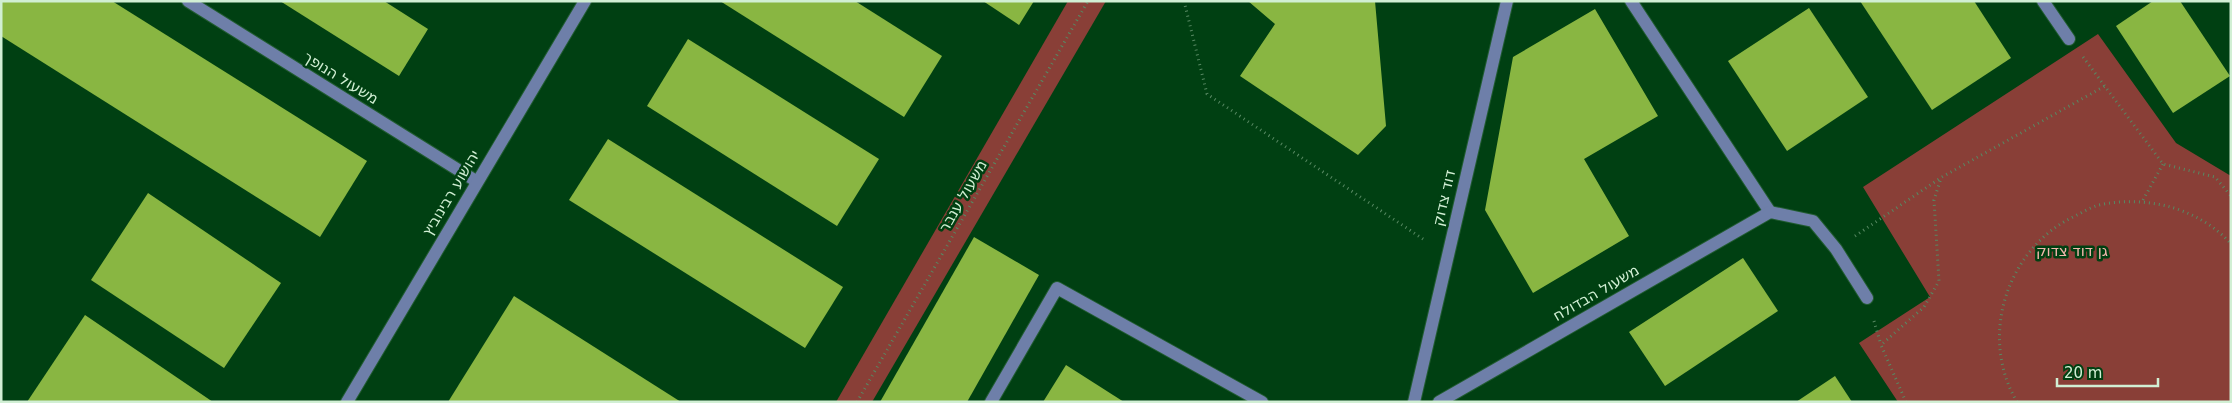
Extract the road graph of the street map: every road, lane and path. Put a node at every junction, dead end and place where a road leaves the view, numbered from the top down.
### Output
1 (188, 1) edge
2 (585, 1) edge
3 (1088, 1) edge
4 (1184, 1) edge
5 (1507, 1) edge
6 (1631, 1) edge
7 (2043, 1) edge
8 (2069, 38) joint
9 (2105, 86) junction
10 (2163, 164) junction
11 (1942, 177) junction
12 (476, 181) junction
13 (2231, 196) edge
14 (2143, 201) junction
15 (1770, 212) junction
16 (2231, 244) edge
17 (1836, 249) junction
18 (1447, 255) junction
19 (1866, 298) dead end
20 (346, 402) edge
21 (857, 402) edge
22 (991, 402) edge
23 (1262, 402) edge
24 (1414, 402) edge
25 (1439, 402) edge
26 (1906, 402) edge
27 (2017, 402) edge

1 - 12 street, משעול הנופך
2 - 12 street, יהושוע רבינוביץ
3 - 21 path, משעול ענבר
4 - 18 path
5 - 18 street, דוד צדוק
6 - 15 street
7 - 8 street
8 - 9 path
9 - 10 path
9 - 11 path
10 - 13 path
10 - 14 path
11 - 17 path
11 - 26 path
12 - 20 street, יהושוע רבינוביץ
14 - 16 path
14 - 27 path
15 - 17 street
15 - 25 street, משעול הבדולח
17 - 19 street
18 - 24 street, דוד צדוק
22 - 23 street

